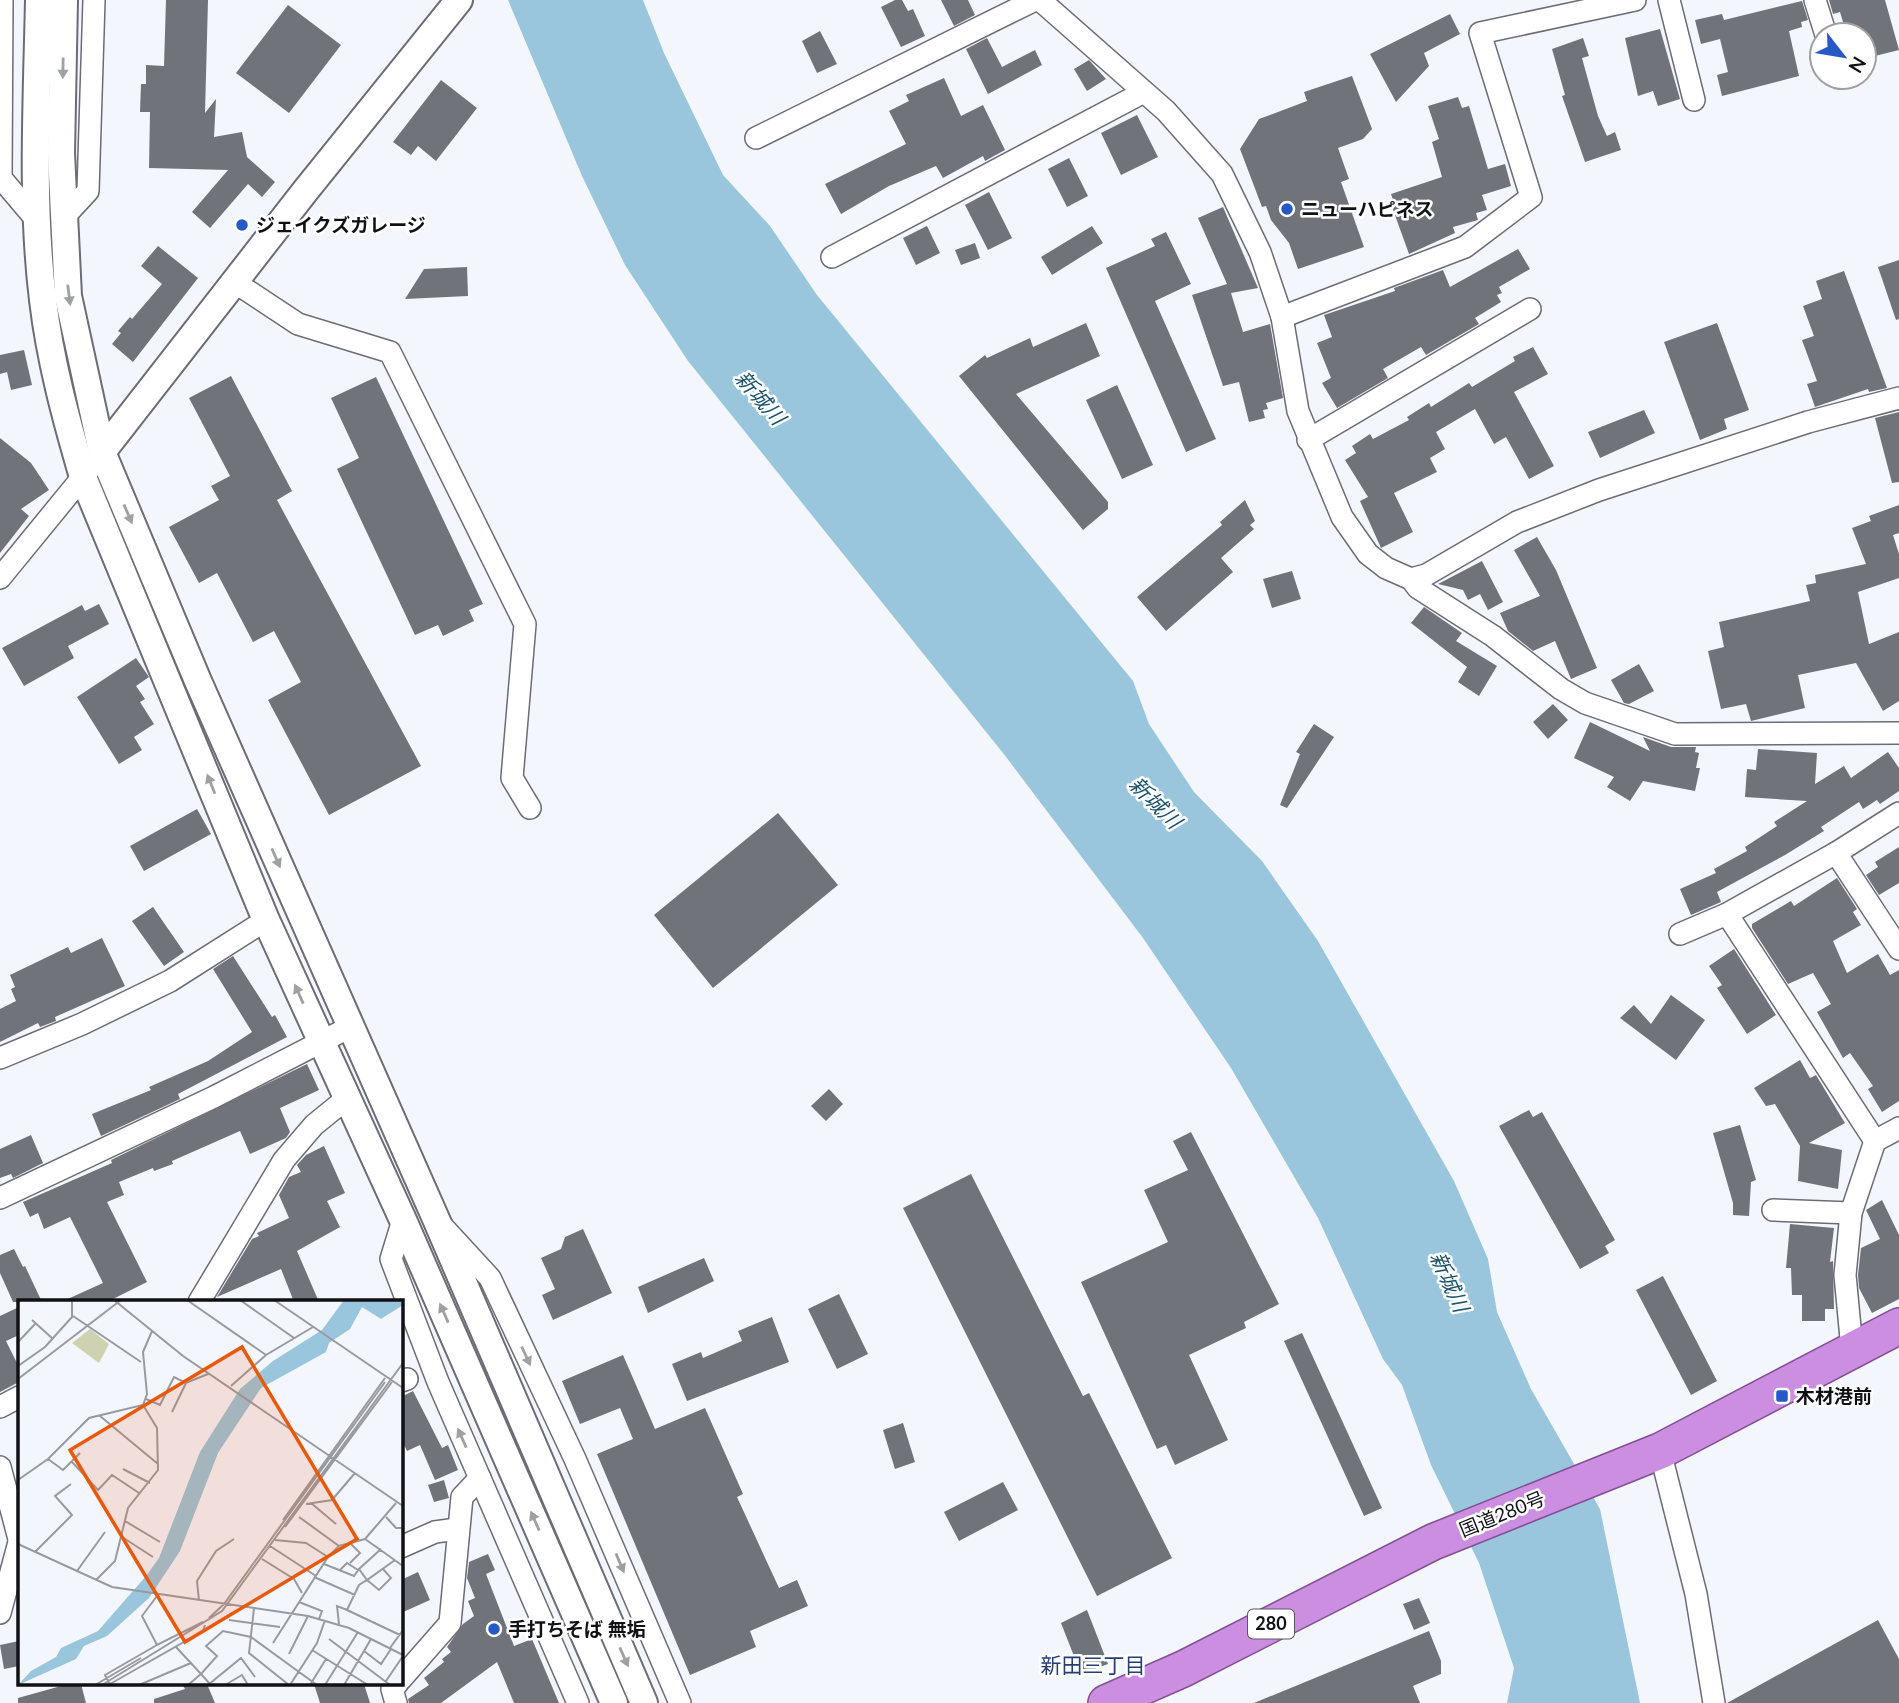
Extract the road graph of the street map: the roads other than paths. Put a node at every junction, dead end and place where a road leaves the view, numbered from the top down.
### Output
1 (2, 0) edge
2 (39, 0) edge
3 (64, 0) edge
4 (94, 0) edge
5 (458, 0) edge
6 (1037, 0) edge
7 (1635, 0) edge
8 (1669, 0) edge
9 (1815, 0) edge
10 (1822, 21) edge
11 (1144, 92) junction
12 (1694, 100) dead end
13 (756, 138) dead end
14 (52, 220) junction
15 (832, 257) dead end
16 (236, 282) junction
17 (1530, 309) dead end
18 (1282, 317) junction
19 (1899, 398) edge
20 (1308, 440) junction
21 (102, 452) junction
22 (83, 477) junction
23 (0, 579) edge
24 (1411, 579) junction
25 (1899, 733) edge
26 (530, 808) dead end
27 (1899, 813) edge
28 (1836, 853) junction
29 (1727, 914) junction
30 (266, 920) junction
31 (1680, 934) dead end
32 (1899, 949) edge
33 (350, 1027) junction
34 (321, 1042) junction
35 (0, 1058) edge
36 (346, 1098) junction
37 (1899, 1128) edge
38 (1875, 1141) junction
39 (0, 1198) edge
40 (1773, 1210) dead end
41 (1851, 1213) junction
42 (436, 1219) junction
43 (403, 1220) junction
44 (200, 1300) edge
45 (1899, 1326) edge
46 (1852, 1349) junction
47 (18, 1398) edge
48 (0, 1407) edge
49 (1660, 1451) junction
50 (0, 1467) edge
51 (480, 1478) junction
52 (3, 1497) edge
53 (457, 1528) junction
54 (18, 1538) edge
55 (18, 1545) edge
56 (402, 1547) edge
57 (0, 1613) edge
58 (402, 1678) edge
59 (395, 1686) edge
60 (396, 1703) edge
61 (578, 1703) edge
62 (614, 1703) edge
63 (644, 1703) edge
64 (680, 1703) edge
65 (1107, 1703) edge
66 (1714, 1703) edge

1 - 14 street
2 - 14 street
3 -> 14 street
4 - 14 street
5 - 16 street
6 - 11 street
6 - 13 street
7 - 18 street
8 - 12 street
9 - 10 street
11 - 15 street
11 - 18 street
14 -> 21 street
14 - 22 street
16 - 21 street
16 - 26 street
17 - 20 street
18 - 20 street
19 - 24 street
20 - 24 street
21 - 22 street
21 -> 33 street
22 - 23 street
30 -> 22 street
24 - 25 street
27 - 28 street
28 - 29 street
28 - 32 street
29 - 31 street
29 - 38 street
34 -> 30 street
30 - 35 street
33 - 34 street
33 - 42 street
34 - 36 street
34 - 39 street
36 - 43 street
36 - 44 street
37 - 38 street
38 - 41 street
40 - 41 street
41 - 46 street
42 -> 63 street
42 -> 64 street
51 -> 43 street
62 -> 43 street
45 - 46 highway, 国道280号 / 280
46 - 49 highway, 国道280号 / 280
47 - 48 street
49 - 65 highway, 国道280号 / 280
49 - 66 street
50 - 52 street
51 - 53 street
51 - 61 street
52 - 54 street
53 - 56 street
53 - 58 street
55 - 57 street
59 - 60 street

